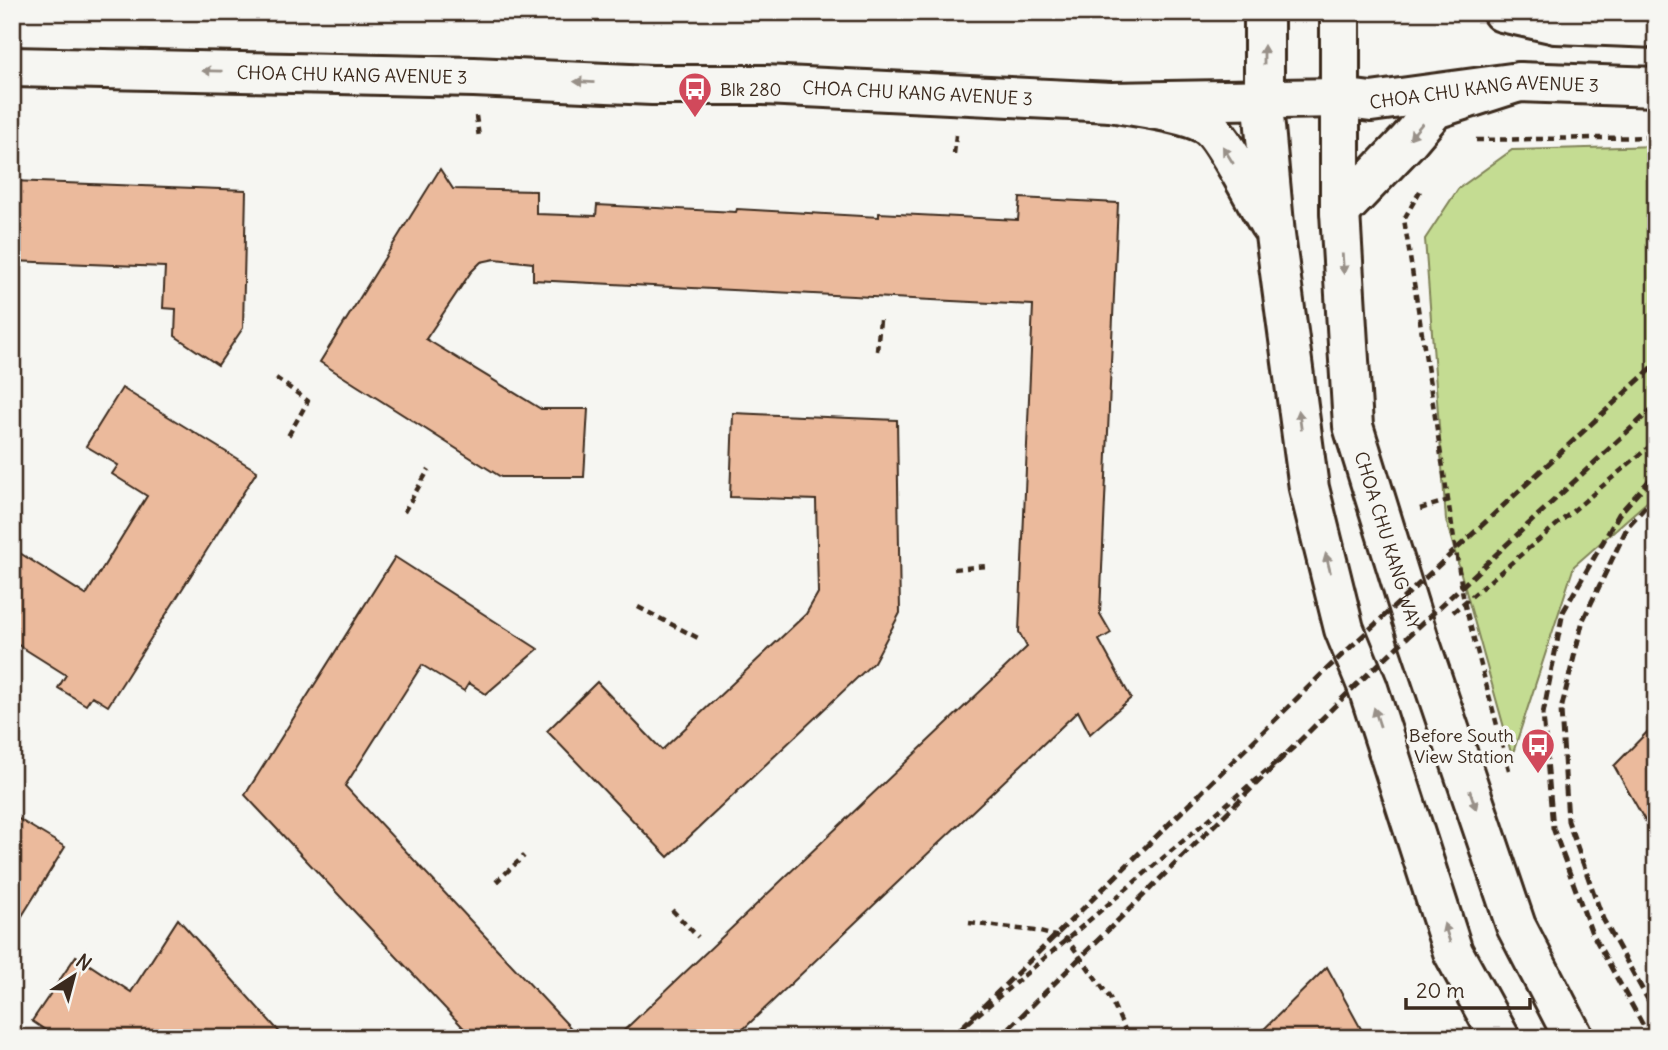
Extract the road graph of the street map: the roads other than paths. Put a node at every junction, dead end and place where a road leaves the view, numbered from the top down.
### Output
1 (1264, 12) edge
2 (1340, 12) edge
3 (1502, 12) edge
4 (1548, 18) edge
5 (1656, 28) edge
6 (12, 67) edge
7 (1519, 82) junction
8 (1656, 88) edge
9 (1340, 98) junction
10 (1265, 99) junction
11 (1111, 102) junction
12 (1340, 212) junction
13 (1275, 235) junction
14 (1500, 1038) edge
15 (1574, 1038) edge

10 -> 1 main road
2 - 9 main road, CHOA CHU KANG WAY
3 - 4 main road
4 - 5 main road
11 -> 6 main road, CHOA CHU KANG AVENUE 3
7 - 8 main road, CHOA CHU KANG AVENUE 3
7 - 9 main road, CHOA CHU KANG AVENUE 3
7 -> 12 main road
9 - 10 main road, CHOA CHU KANG AVENUE 3
9 - 12 main road, CHOA CHU KANG WAY
10 - 11 main road, CHOA CHU KANG AVENUE 3
10 - 13 main road
13 -> 11 main road
12 -> 15 main road, CHOA CHU KANG WAY
14 -> 13 main road

